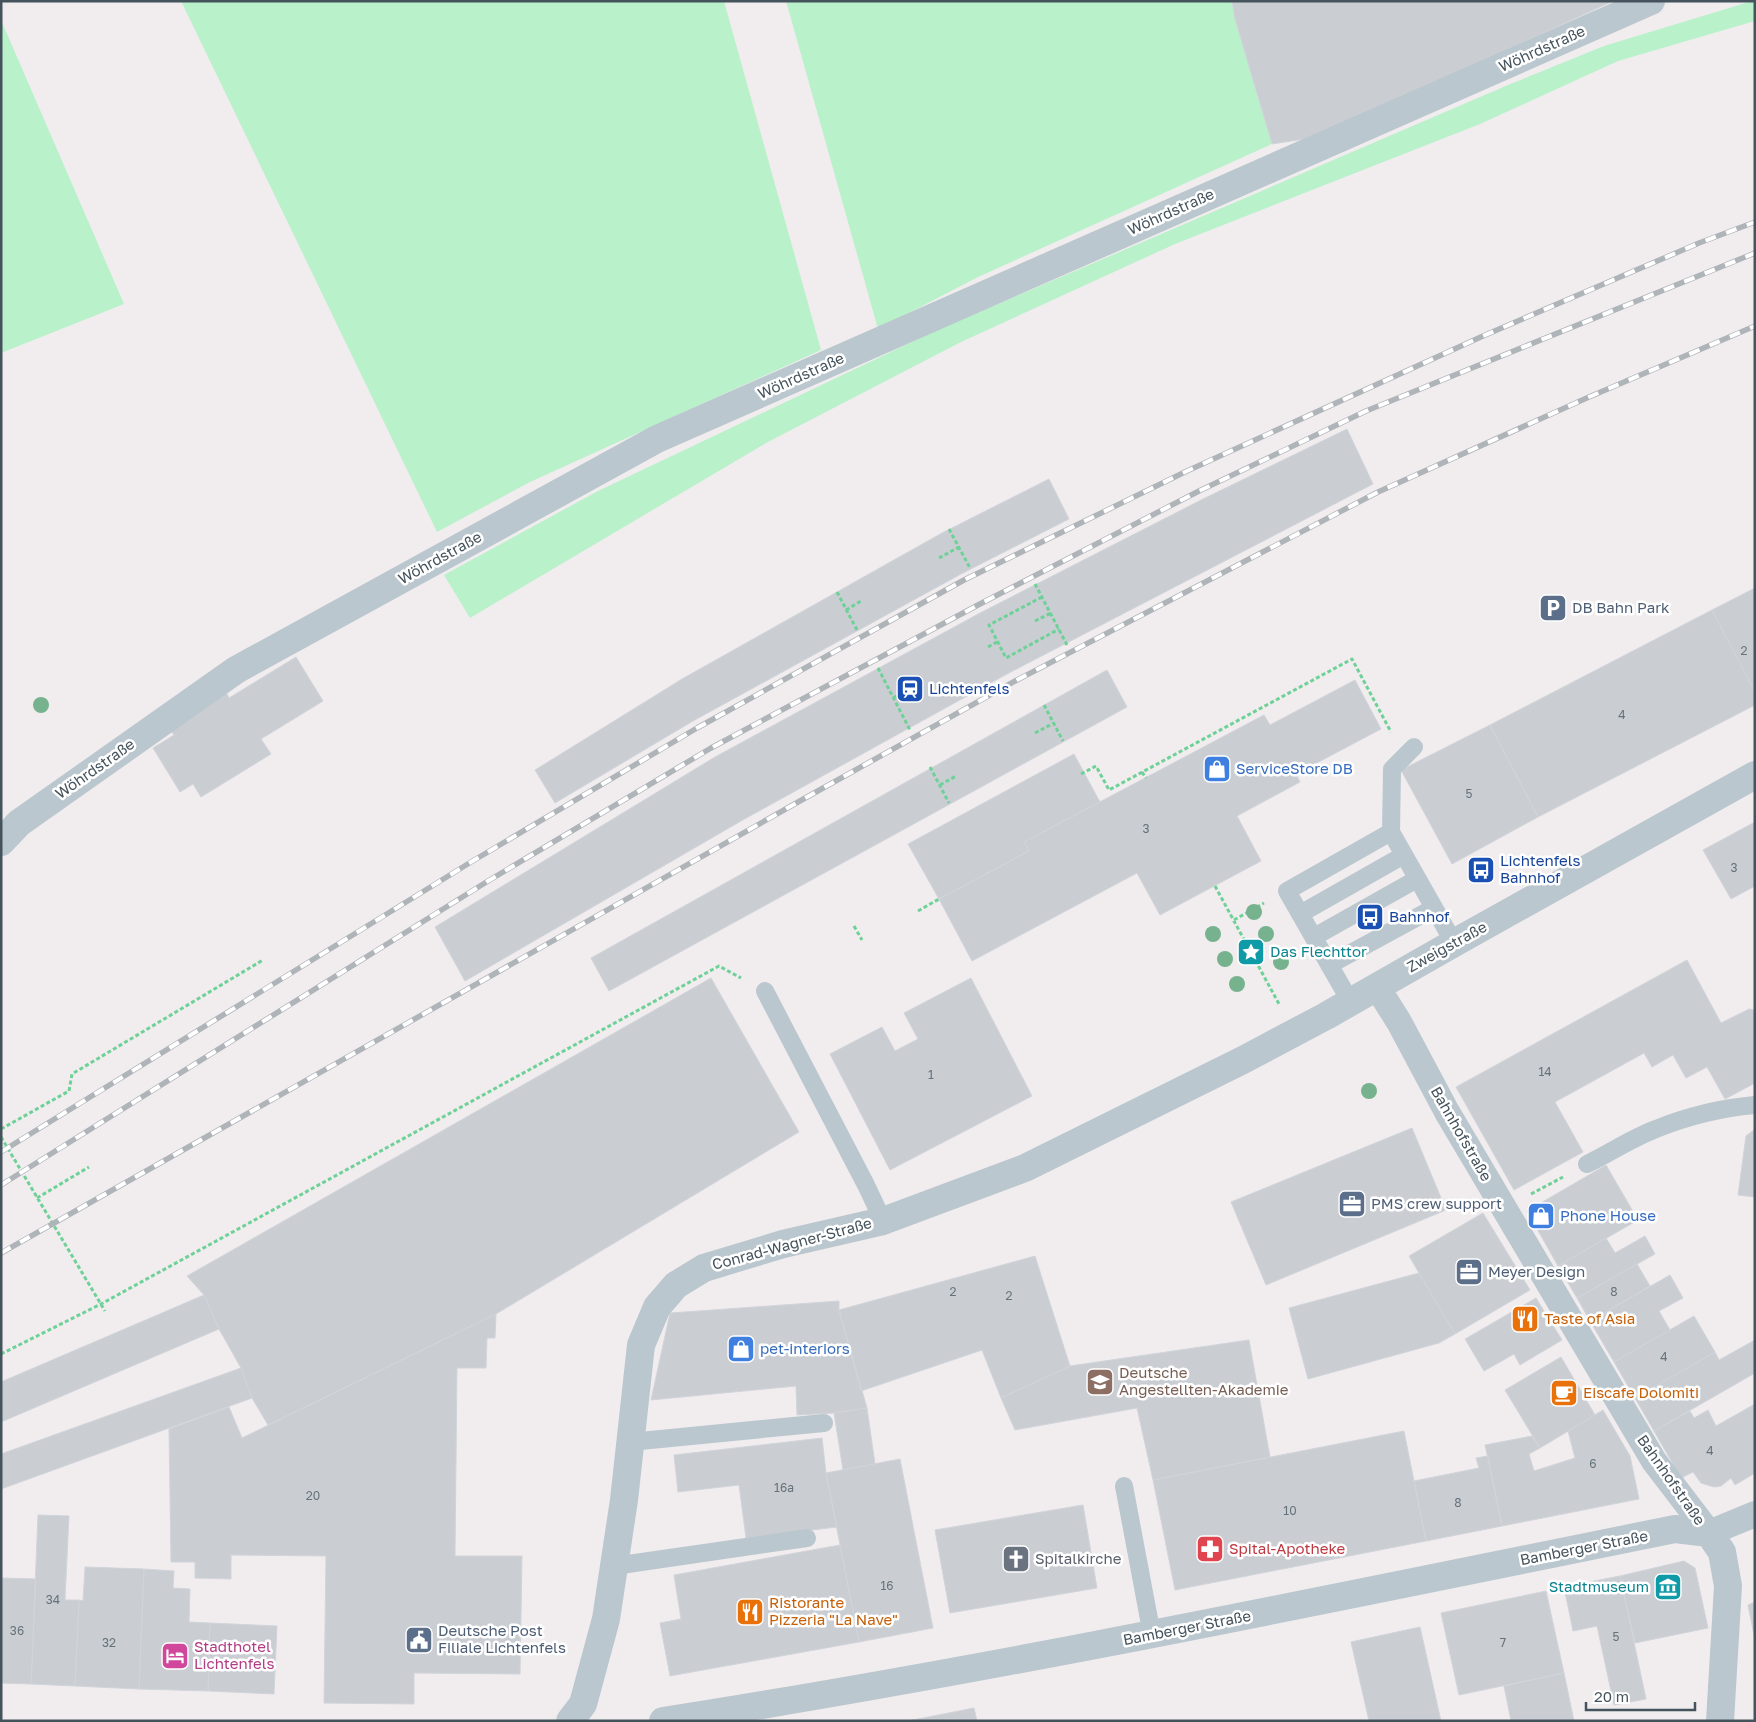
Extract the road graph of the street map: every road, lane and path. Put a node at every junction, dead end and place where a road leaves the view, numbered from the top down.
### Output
1 (1651, 1) edge
2 (949, 529) dead end
3 (959, 547) junction
4 (939, 558) dead end
5 (970, 568) dead end
6 (1035, 584) dead end
7 (837, 592) dead end
8 (1042, 597) junction
9 (861, 601) dead end
10 (846, 610) junction
11 (1051, 613) junction
12 (1035, 621) dead end
13 (857, 630) dead end
14 (1059, 630) junction
15 (997, 642) junction
16 (1067, 645) dead end
17 (988, 646) dead end
18 (878, 668) dead end
19 (908, 690) dead end
20 (893, 698) junction
21 (1044, 705) dead end
22 (1054, 723) junction
23 (910, 730) dead end
24 (1035, 733) dead end
25 (1063, 741) dead end
26 (1414, 747) dead end
27 (1401, 760) junction
28 (930, 767) dead end
29 (1142, 772) junction
30 (1081, 774) dead end
31 (1755, 775) edge
32 (956, 776) dead end
33 (1146, 778) dead end
34 (940, 785) junction
35 (949, 803) dead end
36 (1391, 832) junction
37 (1, 842) edge
38 (1404, 855) junction
39 (1417, 879) junction
40 (1215, 886) dead end
41 (939, 899) dead end
42 (1434, 908) junction
43 (918, 911) dead end
44 (1300, 914) junction
45 (854, 926) dead end
46 (1314, 937) junction
47 (862, 940) dead end
48 (1454, 943) junction
49 (263, 960) dead end
50 (1329, 965) junction
51 (1377, 987) junction
52 (765, 991) joint
53 (1350, 1001) junction
54 (1294, 1033) junction
55 (1755, 1105) edge
56 (1136, 1113) joint
57 (1, 1129) edge
58 (1, 1137) edge
59 (1587, 1164) joint
60 (89, 1167) dead end
61 (37, 1198) junction
62 (1504, 1208) junction
63 (882, 1221) junction
64 (101, 1304) junction
65 (105, 1311) dead end
66 (1, 1354) edge
67 (824, 1423) dead end
68 (630, 1442) junction
69 (1124, 1486) dead end
70 (1755, 1514) edge
71 (1709, 1533) junction
72 (807, 1538) dead end
73 (614, 1566) junction
74 (1152, 1635) junction
75 (570, 1721) edge
76 (663, 1721) edge
77 (1720, 1721) edge

1 - 37 street, Wöhrdstraße
2 - 3 path
3 - 4 path
3 - 5 path
6 - 8 path
7 - 10 path
8 - 11 path
8 - 15 path
9 - 10 path
10 - 13 path
11 - 12 path
11 - 14 path
14 - 15 path
14 - 16 path
15 - 17 path
18 - 20 path
19 - 20 path
20 - 23 path
21 - 22 path
22 - 24 path
22 - 25 path
26 - 27 lane
27 - 29 path
27 - 36 lane
28 - 34 path
29 - 30 path
29 - 33 path
31 - 48 street, Zweigstraße
32 - 34 path
34 - 35 path
36 - 38 lane
36 - 44 lane
38 - 39 lane
38 - 44 lane
39 - 42 lane
39 - 46 lane
40 - 54 path
41 - 43 path
42 - 48 lane
42 - 50 lane
44 - 46 lane
45 - 47 path
46 - 50 lane
48 - 51 street, Zweigstraße
49 - 57 path
50 - 53 lane
51 - 53 street, Zweigstraße
51 - 62 street, Bahnhofstraße
52 - 63 lane
52 - 64 path
53 - 54 street, Zweigstraße
54 - 56 street, Zweigstraße
55 - 59 lane
56 - 63 street, Conrad-Wagner-Straße
58 - 61 path
59 - 62 path
60 - 61 path
61 - 64 path
62 - 71 street, Bahnhofstraße
63 - 68 street, Conrad-Wagner-Straße
64 - 65 path
64 - 66 path
67 - 68 lane
68 - 73 street, Conrad-Wagner-Straße
69 - 74 lane
70 - 71 street
71 - 74 street, Bamberger Straße
71 - 77 street
72 - 73 lane
73 - 75 street, Conrad-Wagner-Straße
74 - 76 street, Bamberger Straße

